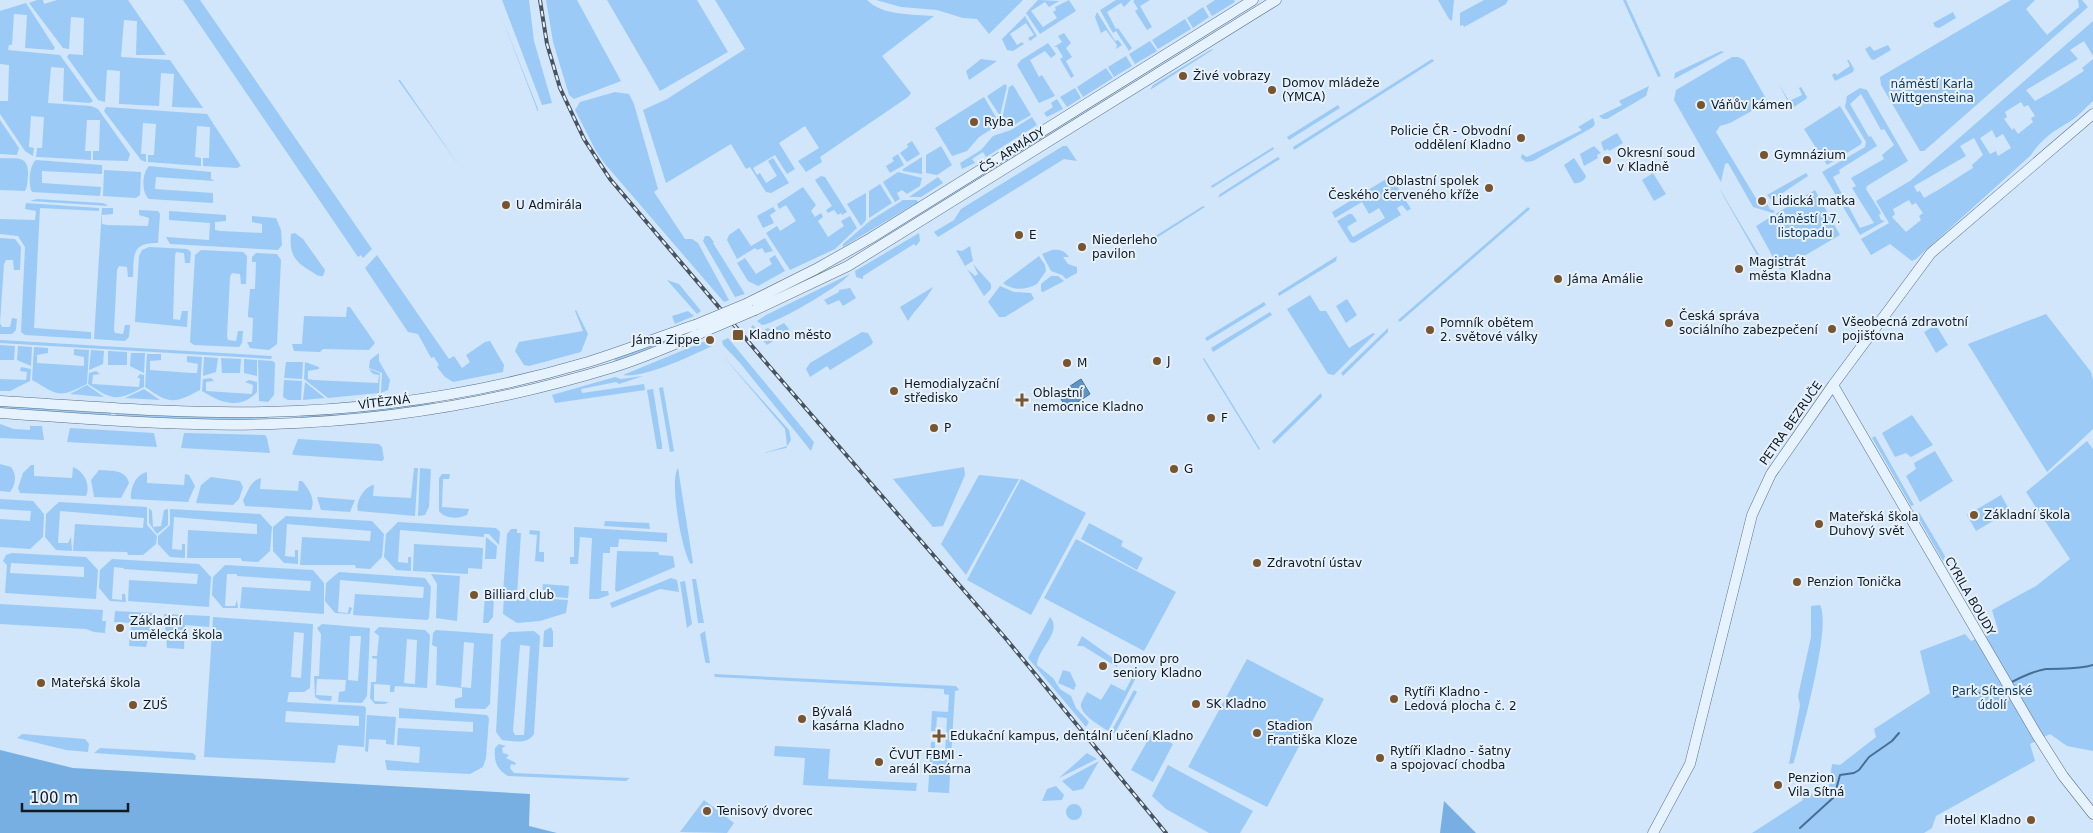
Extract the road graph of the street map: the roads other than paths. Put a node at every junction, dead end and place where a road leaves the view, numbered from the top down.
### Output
1 (1253, 0) edge
2 (1276, 0) edge
3 (2093, 114) edge
4 (751, 306) junction
5 (698, 329) junction
6 (1833, 385) junction
7 (0, 401) edge
8 (0, 413) edge
9 (2093, 814) edge
10 (1653, 833) edge

1 - 4 main road, ČS. ARMÁDY
2 - 4 main road, ČS. ARMÁDY
3 - 6 main road, PETRA BEZRUČE
4 - 5 main road, VÍTĚZNÁ, bridge
5 - 7 main road, VÍTĚZNÁ
5 - 8 main road, VÍTĚZNÁ
6 - 9 main road, CYRILA BOUDY
6 - 10 main road, PETRA BEZRUČE

